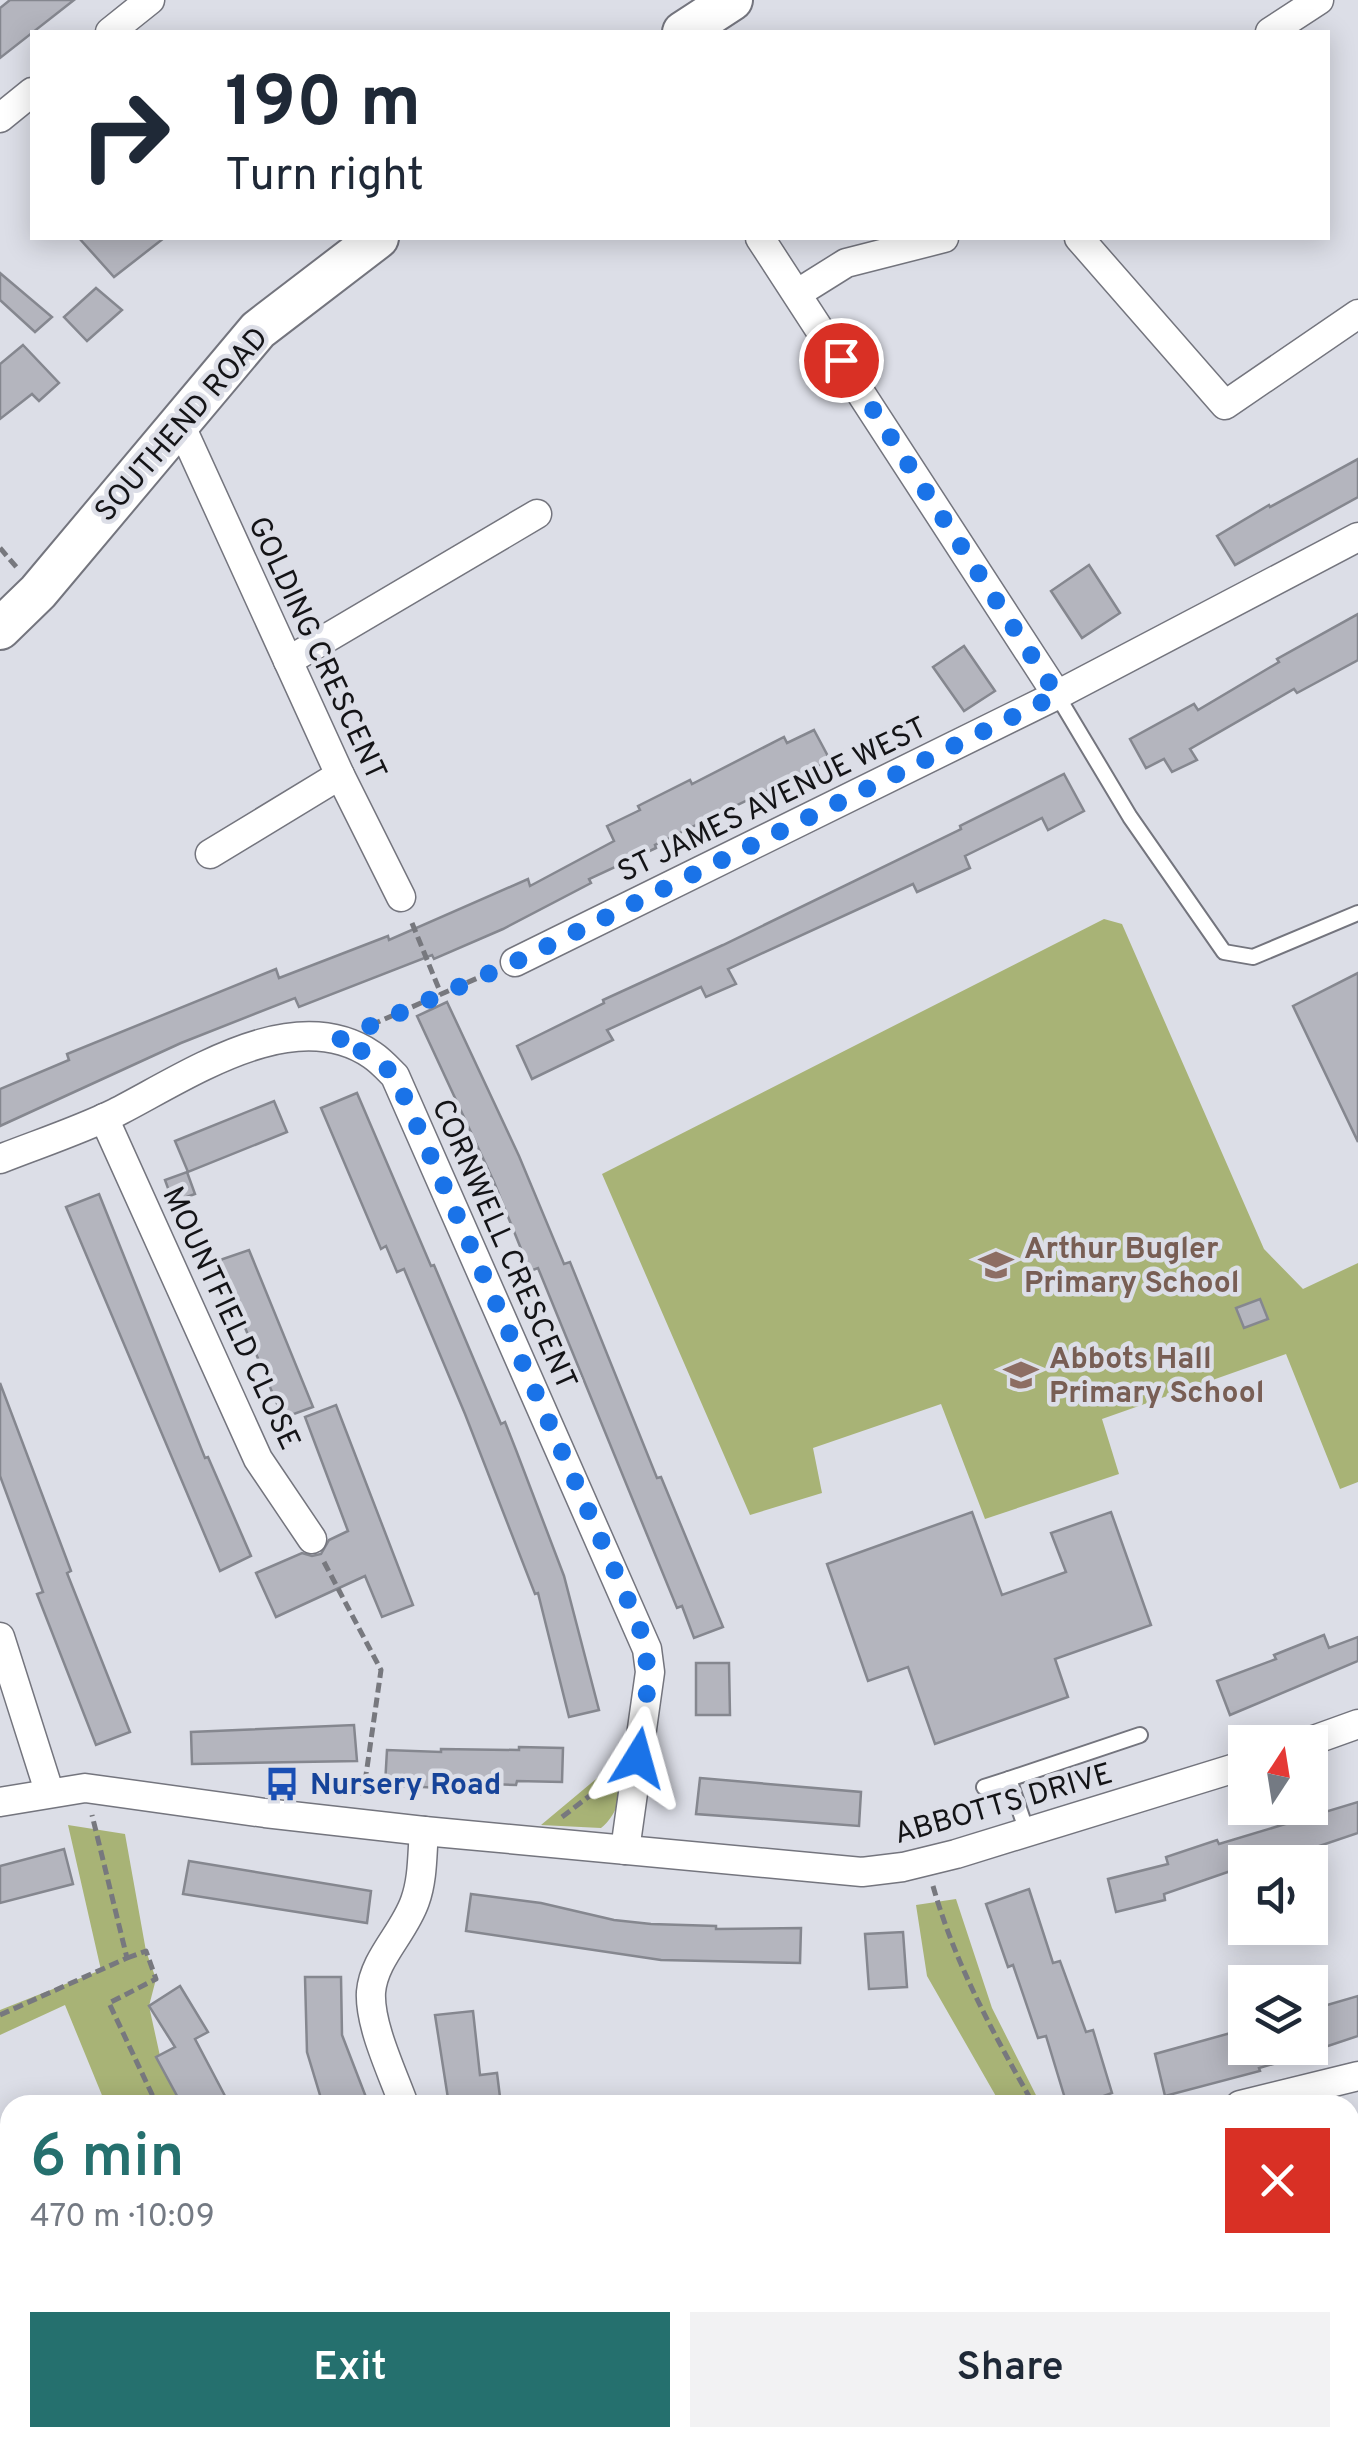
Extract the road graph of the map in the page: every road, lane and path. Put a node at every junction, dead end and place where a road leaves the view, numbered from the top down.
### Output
1 (150, 0) edge
2 (732, 0) edge
3 (1319, 0) edge
4 (112, 30) edge
5 (685, 30) edge
6 (1273, 30) edge
7 (30, 94) edge
8 (0, 118) edge
9 (375, 240) edge
10 (761, 240) edge
11 (936, 240) edge
12 (1081, 240) edge
13 (798, 293) junction
14 (1358, 314) edge
15 (180, 424) junction
16 (538, 514) dead end
17 (1358, 536) edge
18 (0, 628) edge
19 (288, 661) junction
20 (1057, 695) junction
21 (340, 775) junction
22 (210, 854) dead end
23 (401, 897) joint
24 (1358, 913) edge
25 (515, 962) joint
26 (441, 994) junction
27 (336, 1041) junction
28 (104, 1118) junction
29 (0, 1159) edge
30 (312, 1539) joint
31 (0, 1637) edge
32 (1358, 1724) edge
33 (1140, 1735) dead end
34 (1328, 1735) edge
35 (638, 1758) junction
36 (1228, 1770) edge
37 (1010, 1779) junction
38 (984, 1787) dead end
39 (86, 1788) junction
40 (49, 1792) junction
41 (0, 1802) edge
42 (358, 1823) junction
43 (424, 1831) junction
44 (1027, 1832) junction
45 (532, 1841) junction
46 (625, 1850) junction
47 (926, 1862) junction
48 (126, 1958) junction
49 (0, 2015) edge
50 (1358, 2076) edge
51 (153, 2095) edge
52 (400, 2095) edge
53 (1029, 2095) edge
54 (1281, 2095) edge

1 - 4 street
2 - 5 street
3 - 6 street
7 - 8 street
9 - 15 street, SOUTHEND ROAD
10 - 13 street
11 - 13 street
12 - 14 street
13 - 20 street
15 - 18 street, SOUTHEND ROAD
15 - 19 street, GOLDING CRESCENT
16 - 19 street
17 - 20 street, ST JAMES AVENUE WEST
19 - 21 street, GOLDING CRESCENT
20 - 24 lane
20 - 25 street, ST JAMES AVENUE WEST
21 - 22 street
21 - 23 street, GOLDING CRESCENT
23 - 26 path
25 - 26 path
26 - 27 path
27 - 28 street, CORNWELL CRESCENT
27 - 35 street, CORNWELL CRESCENT
28 - 29 street, CORNWELL CRESCENT
28 - 30 street, MOUNTFIELD CLOSE
30 - 42 path
31 - 40 street
32 - 34 street
33 - 37 lane
35 - 45 path
35 - 46 street, CORNWELL CRESCENT
36 - 44 street, ABBOTTS DRIVE
37 - 38 lane
37 - 44 lane
39 - 40 street, ABBOTTS DRIVE
39 - 42 street, ABBOTTS DRIVE
39 - 48 path
40 - 41 street, ABBOTTS DRIVE
42 - 43 street, ABBOTTS DRIVE
43 - 45 street, ABBOTTS DRIVE
43 - 52 street
44 - 47 street, ABBOTTS DRIVE
45 - 46 street, ABBOTTS DRIVE
46 - 47 street, ABBOTTS DRIVE
47 - 53 path
48 - 49 path
48 - 51 path
50 - 54 street

